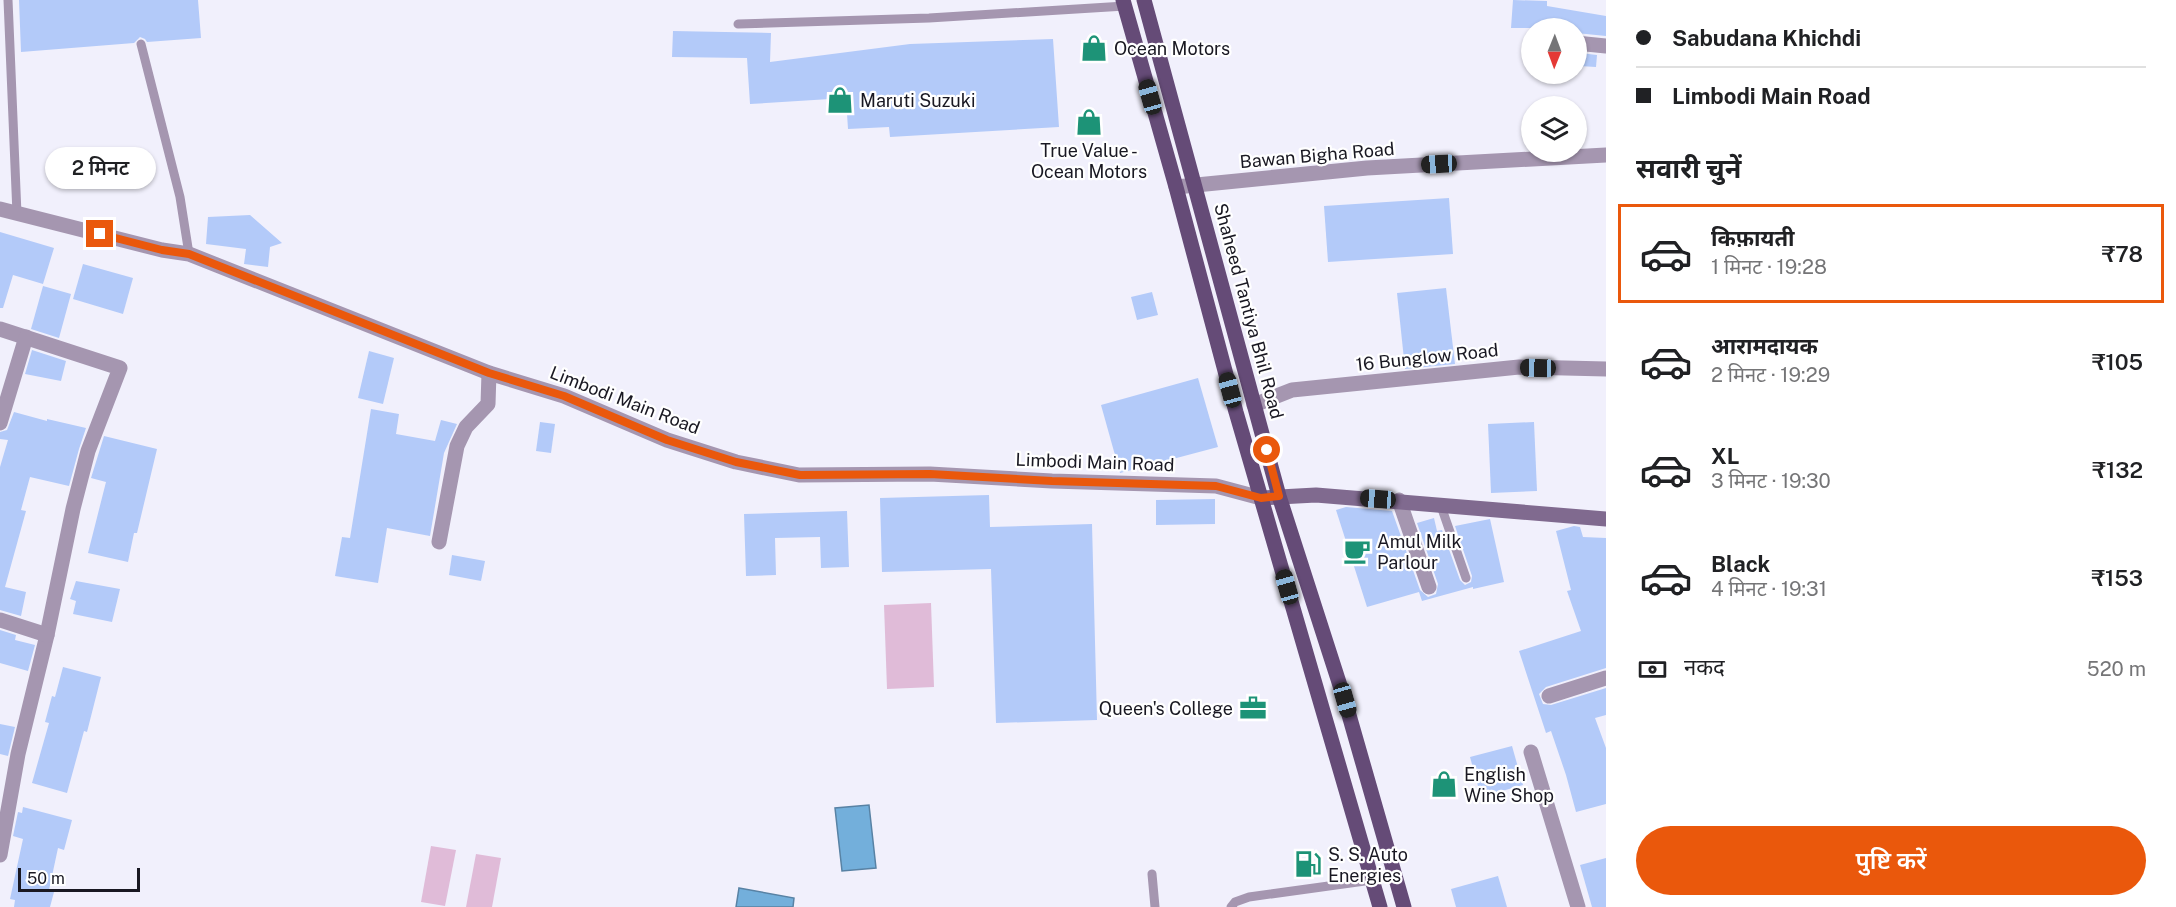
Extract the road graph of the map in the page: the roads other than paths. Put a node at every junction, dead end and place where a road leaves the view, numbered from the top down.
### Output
1 (8, 0) edge
2 (1144, 0) edge
3 (1124, 3) edge
4 (738, 24) dead end
5 (141, 44) dead end
6 (1587, 44) edge
7 (1606, 46) edge
8 (1606, 155) edge
9 (1194, 185) junction
10 (1176, 187) junction
11 (0, 209) edge
12 (17, 214) junction
13 (189, 254) junction
14 (0, 328) edge
15 (26, 337) junction
16 (1606, 369) edge
17 (489, 373) junction
18 (1254, 405) junction
19 (0, 423) edge
20 (1279, 496) junction
21 (1261, 498) junction
22 (1399, 500) junction
23 (1442, 506) junction
24 (1606, 519) edge
25 (440, 542) dead end
26 (1466, 578) dead end
27 (1429, 587) dead end
28 (0, 620) edge
29 (47, 635) junction
30 (1606, 678) edge
31 (1549, 696) dead end
32 (1531, 752) dead end
33 (0, 855) edge
34 (1152, 874) dead end
35 (1372, 880) junction
36 (1155, 907) edge
37 (1231, 907) edge
38 (1380, 907) edge
39 (1404, 907) edge
40 (1578, 907) edge

1 - 12 lane
2 - 9 main road, Shaheed Tantiya Bhil Road
3 - 4 lane
3 - 10 main road
5 - 13 lane
6 - 7 street
8 - 9 street, Bawan Bigha Road
9 - 10 street, Bawan Bigha Road
9 - 18 main road, Shaheed Tantiya Bhil Road
10 - 21 main road
11 - 12 street, Limbodi Main Road
12 - 13 street, Limbodi Main Road
13 - 17 street, Limbodi Main Road
14 - 15 street
15 - 19 street
15 - 29 street
16 - 18 street, 16 Bunglow Road
17 - 21 street, Limbodi Main Road
17 - 25 street
18 - 20 main road, Shaheed Tantiya Bhil Road
20 - 21 street
20 - 22 street
20 - 39 main road, Shaheed Tantiya Bhil Road
21 - 35 main road
22 - 23 street
22 - 27 street
23 - 24 street
23 - 26 lane
28 - 29 street
29 - 33 street
30 - 31 street
32 - 40 street
34 - 36 lane
35 - 37 lane
35 - 38 main road

